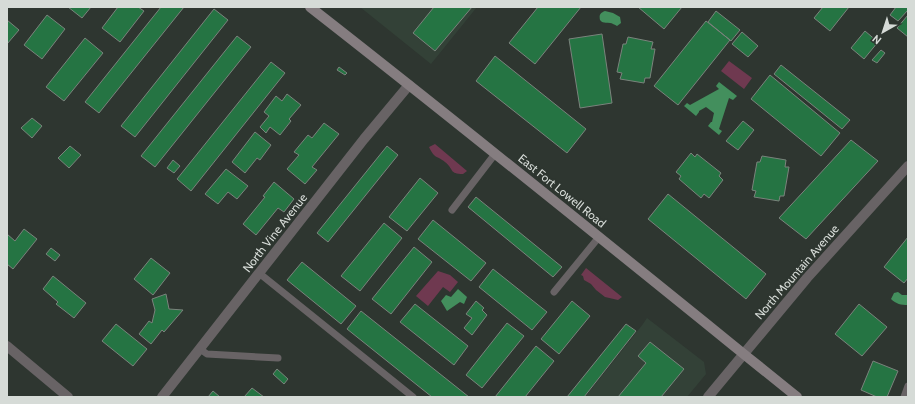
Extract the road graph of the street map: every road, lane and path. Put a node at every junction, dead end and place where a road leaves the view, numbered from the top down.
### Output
1 (310, 7) edge
2 (409, 85) junction
3 (496, 154) junction
4 (908, 166) edge
5 (452, 210) dead end
6 (599, 237) junction
7 (259, 273) junction
8 (554, 292) dead end
9 (7, 346) edge
10 (200, 349) junction
11 (743, 354) junction
12 (278, 358) dead end
13 (908, 386) edge
14 (68, 397) edge
15 (162, 397) edge
16 (412, 397) edge
17 (708, 397) edge
18 (797, 397) edge
19 (904, 397) edge

1 - 2 main road, East Fort Lowell Road
2 - 3 main road, East Fort Lowell Road
2 - 7 street, North Vine Avenue
3 - 5 lane
3 - 6 main road, East Fort Lowell Road
4 - 11 street, North Mountain Avenue
6 - 8 lane
6 - 11 main road, East Fort Lowell Road
7 - 10 street, North Vine Avenue
7 - 16 lane
9 - 14 street
10 - 12 lane
10 - 15 street, North Vine Avenue
11 - 17 street, North Mountain Avenue
11 - 18 main road, East Fort Lowell Road
13 - 19 lane

